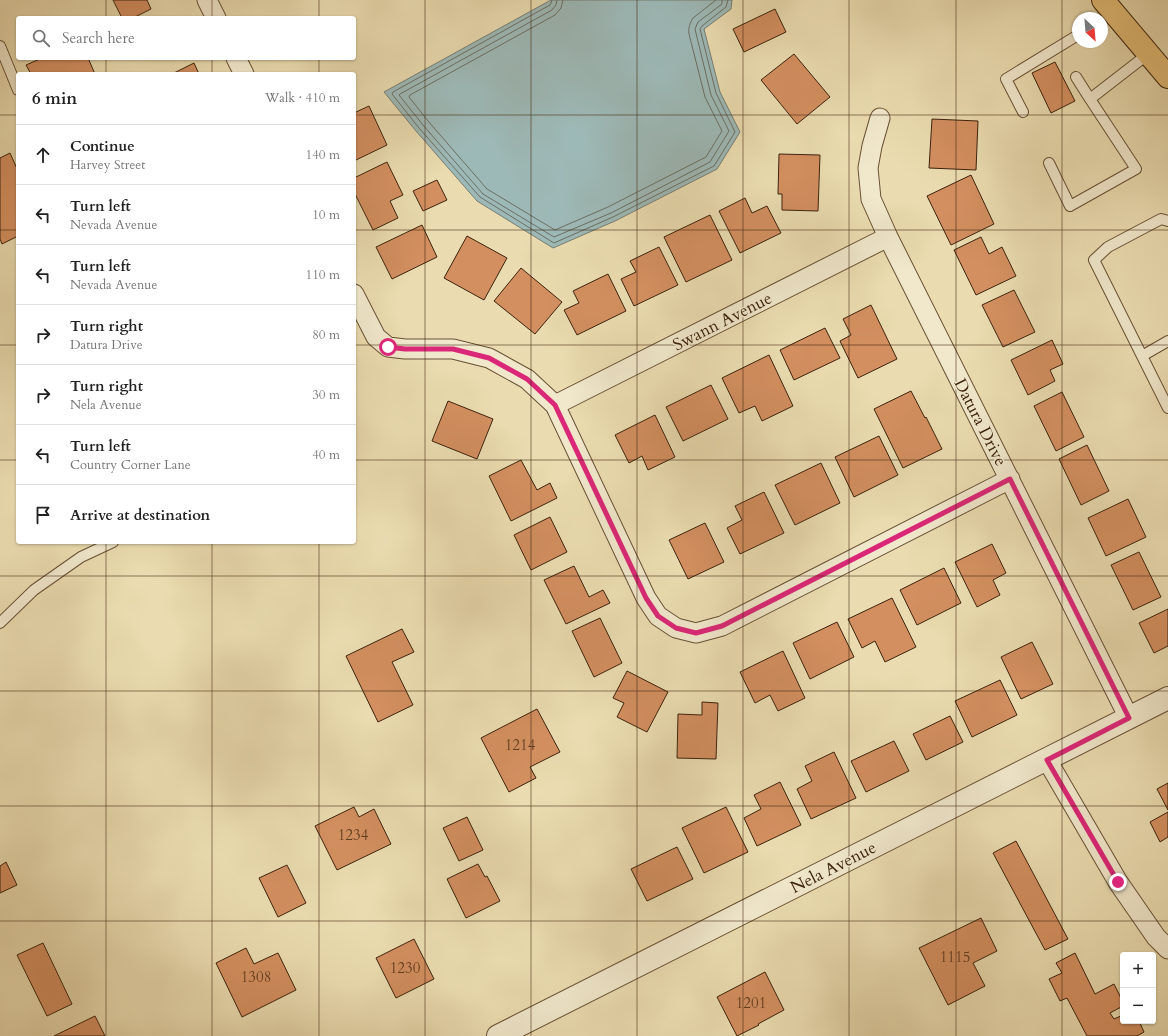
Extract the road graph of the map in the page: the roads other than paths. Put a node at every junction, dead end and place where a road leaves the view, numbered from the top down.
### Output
1 (207, 0) edge
2 (1108, 9) edge
3 (215, 16) edge
4 (1072, 39) edge
5 (0, 46) edge
6 (1148, 54) junction
7 (237, 60) edge
8 (243, 72) edge
9 (1076, 77) dead end
10 (1168, 77) edge
11 (16, 85) edge
12 (1090, 99) junction
13 (1023, 112) dead end
14 (880, 118) dead end
15 (1049, 163) dead end
16 (1168, 221) edge
17 (888, 237) junction
18 (356, 298) edge
19 (1168, 341) edge
20 (1142, 356) junction
21 (555, 405) junction
22 (1168, 408) edge
23 (1010, 479) junction
24 (109, 544) edge
25 (0, 623) edge
26 (1168, 698) edge
27 (1129, 718) junction
28 (1047, 760) junction
29 (1168, 949) edge
30 (498, 1036) edge

1 - 3 street
2 - 6 main road
4 - 13 lane
5 - 11 lane
6 - 10 main road
6 - 12 lane
7 - 8 street
9 - 12 lane
12 - 15 lane
14 - 17 street, Datura Drive
16 - 20 lane
17 - 21 street, Swann Avenue
17 - 23 street, Datura Drive
18 - 21 street
19 - 20 lane
20 - 22 lane
21 - 23 street
23 - 27 street, Datura Drive
24 - 25 lane
26 - 27 street, Nela Avenue
27 - 28 street, Nela Avenue
28 - 29 street
28 - 30 street, Nela Avenue

